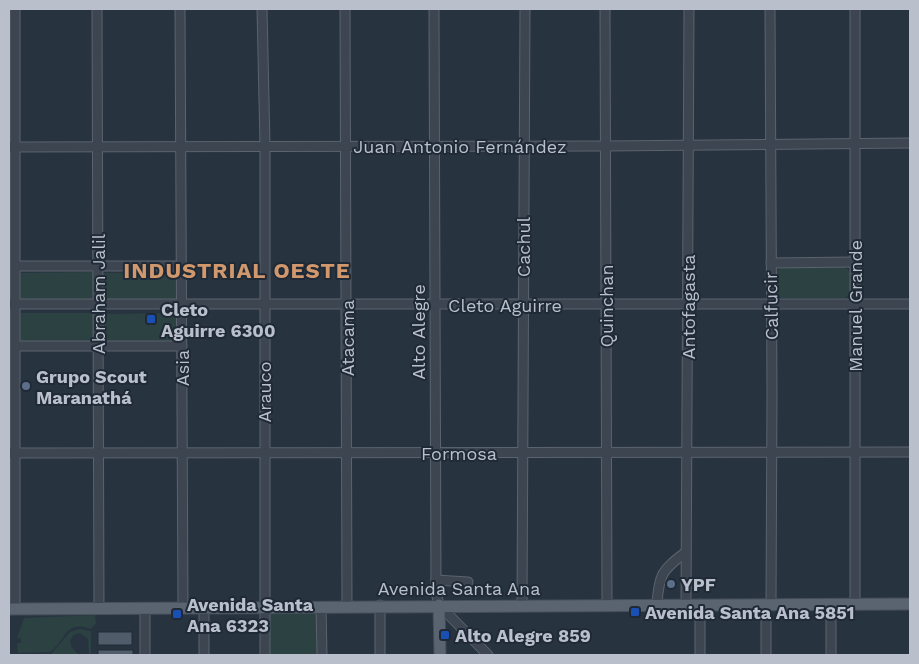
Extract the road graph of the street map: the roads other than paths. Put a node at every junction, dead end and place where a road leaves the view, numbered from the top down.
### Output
1 (15, 9) edge
2 (97, 9) edge
3 (180, 9) edge
4 (262, 9) edge
5 (345, 9) edge
6 (434, 9) edge
7 (525, 9) edge
8 (605, 9) edge
9 (689, 9) edge
10 (770, 9) edge
11 (855, 9) edge
12 (910, 142) edge
13 (855, 143) junction
14 (688, 145) junction
15 (771, 145) junction
16 (99, 146) junction
17 (181, 146) junction
18 (265, 146) junction
19 (346, 146) junction
20 (436, 146) junction
21 (523, 146) junction
22 (605, 146) junction
23 (12, 147) edge
24 (855, 262) junction
25 (771, 263) junction
26 (16, 266) junction
27 (98, 266) junction
28 (182, 266) junction
29 (13, 304) edge
30 (98, 304) junction
31 (436, 304) junction
32 (688, 304) junction
33 (771, 304) junction
34 (856, 304) junction
35 (910, 304) edge
36 (182, 305) junction
37 (264, 305) junction
38 (346, 305) junction
39 (524, 305) junction
40 (606, 305) junction
41 (17, 346) junction
42 (98, 346) junction
43 (182, 346) junction
44 (99, 452) junction
45 (183, 452) junction
46 (264, 452) junction
47 (856, 452) junction
48 (910, 452) edge
49 (12, 453) edge
50 (436, 453) junction
51 (523, 453) junction
52 (606, 453) junction
53 (688, 453) junction
54 (771, 453) junction
55 (347, 454) junction
56 (686, 552) junction
57 (436, 580) junction
58 (468, 582) dead end
59 (607, 604) junction
60 (657, 604) junction
61 (686, 604) junction
62 (700, 604) junction
63 (768, 604) junction
64 (831, 604) junction
65 (855, 604) junction
66 (910, 604) edge
67 (439, 605) junction
68 (522, 605) junction
69 (346, 606) junction
70 (380, 606) junction
71 (322, 607) junction
72 (183, 608) junction
73 (204, 608) junction
74 (265, 608) junction
75 (12, 609) edge
76 (99, 609) junction
77 (145, 609) junction
78 (144, 655) edge
79 (204, 655) edge
80 (265, 655) edge
81 (322, 655) edge
82 (380, 655) edge
83 (440, 655) edge
84 (488, 655) edge
85 (700, 655) edge
86 (766, 655) edge
87 (831, 655) edge

1 - 23 street
2 - 16 street, Abraham Jalil
3 - 17 street, Asia
4 - 18 street, Arauco
5 - 19 street, Atacama
6 - 20 street, Alto Alegre
7 - 21 street, Cachul
8 - 22 street, Quinchan
9 - 14 street, Antofagasta
10 - 15 street, Calfucir
11 - 13 street, Manuel Grande
12 - 13 street, Juan Antonio Fernández
13 - 15 street, Juan Antonio Fernández
13 - 24 street, Manuel Grande
14 - 15 street, Juan Antonio Fernández
14 - 22 street, Juan Antonio Fernández
14 - 32 street, Antofagasta
15 - 25 street, Calfucir
16 - 17 street, Juan Antonio Fernández
16 - 23 street, Juan Antonio Fernández
16 - 27 street, Abraham Jalil
17 - 18 street, Juan Antonio Fernández
17 - 28 street, Asia
18 - 19 street, Juan Antonio Fernández
18 - 37 street, Arauco
19 - 20 street, Juan Antonio Fernández
19 - 38 street, Atacama
20 - 21 street, Juan Antonio Fernández
20 - 31 street, Alto Alegre
21 - 22 street, Juan Antonio Fernández
21 - 39 street, Cachul
22 - 40 street, Quinchan
23 - 26 street
24 - 25 street
24 - 34 street, Manuel Grande
25 - 33 street, Calfucir
26 - 27 street
26 - 29 street
27 - 28 street
27 - 30 street, Abraham Jalil
28 - 36 street, Asia
29 - 30 street, Cleto Aguirre
29 - 41 street
30 - 36 street, Cleto Aguirre
30 - 42 street, Abraham Jalil
31 - 38 street, Cleto Aguirre
31 - 39 street, Cleto Aguirre
31 - 50 street, Alto Alegre
32 - 33 street, Cleto Aguirre
32 - 40 street, Cleto Aguirre
32 - 53 street, Antofagasta
33 - 34 street, Cleto Aguirre
33 - 54 street, Calfucir
34 - 35 street, Cleto Aguirre
34 - 47 street, Manuel Grande
36 - 37 street, Cleto Aguirre
36 - 43 street, Asia
37 - 38 street, Cleto Aguirre
37 - 46 street, Arauco
38 - 55 street, Atacama
39 - 40 street, Cleto Aguirre
39 - 51 street, Cachul
40 - 52 street, Quinchan
41 - 42 street
41 - 49 street
42 - 43 street
42 - 44 street, Abraham Jalil
43 - 45 street, Asia
44 - 45 street, Formosa
44 - 49 street, Formosa
44 - 76 street, Abraham Jalil
45 - 46 street, Formosa
45 - 72 street, Asia
46 - 55 street, Formosa
46 - 74 street, Arauco
47 - 48 street, Formosa
47 - 54 street, Formosa
47 - 65 street, Manuel Grande
49 - 75 street
50 - 51 street, Formosa
50 - 55 street, Formosa
50 - 57 street, Alto Alegre
51 - 52 street, Formosa
51 - 68 street, Cachul
52 - 53 street, Formosa
52 - 59 street, Quinchan
53 - 54 street, Formosa
53 - 56 street, Antofagasta
54 - 63 street, Calfucir
55 - 69 street, Atacama
56 - 60 street
56 - 61 street, Antofagasta
57 - 58 street
57 - 67 street, Alto Alegre
59 - 60 main road, Avenida Santa Ana
59 - 68 main road, Avenida Santa Ana
60 - 61 main road, Avenida Santa Ana
61 - 62 main road, Avenida Santa Ana
62 - 63 main road, Avenida Santa Ana
62 - 85 street
63 - 64 main road, Avenida Santa Ana
63 - 86 street, Calfucir
64 - 65 main road, Avenida Santa Ana
64 - 87 street
65 - 66 main road, Avenida Santa Ana
67 - 68 main road, Avenida Santa Ana
67 - 70 main road, Avenida Santa Ana
67 - 83 main road, Alto Alegre
67 - 84 street
69 - 70 main road, Avenida Santa Ana
69 - 71 main road, Avenida Santa Ana
70 - 82 street
71 - 74 main road, Avenida Santa Ana
71 - 81 street
72 - 73 main road, Avenida Santa Ana
72 - 77 main road, Avenida Santa Ana
73 - 74 main road, Avenida Santa Ana
73 - 79 street
74 - 80 street, Arauco
75 - 76 main road, Avenida Santa Ana
76 - 77 main road, Avenida Santa Ana
77 - 78 street

